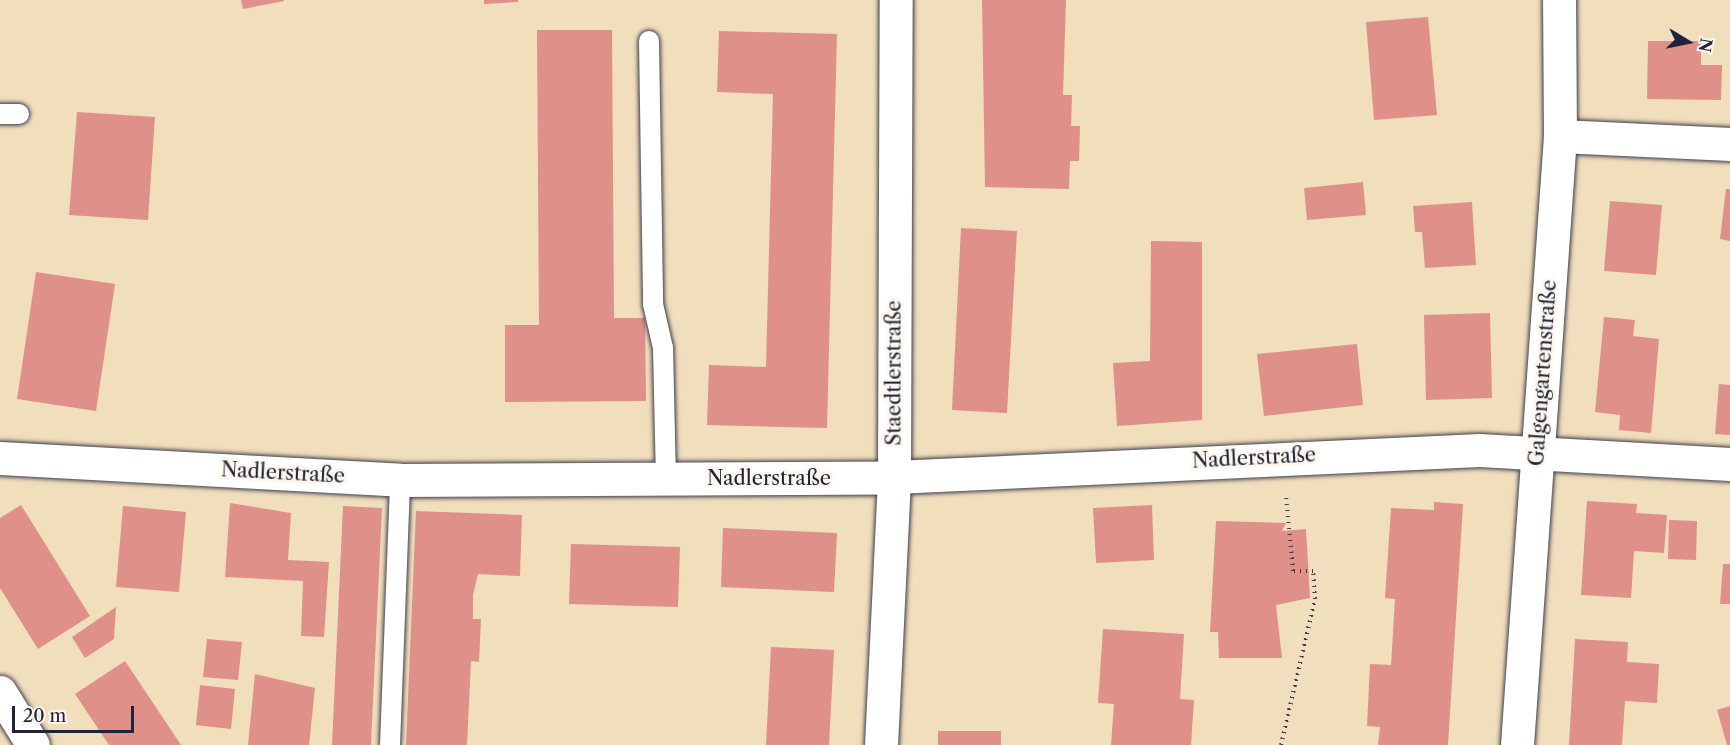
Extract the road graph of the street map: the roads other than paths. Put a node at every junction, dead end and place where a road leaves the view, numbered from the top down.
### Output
1 (896, 0) edge
2 (1559, 0) edge
3 (649, 41) dead end
4 (1560, 136) junction
5 (1730, 144) edge
6 (1537, 455) junction
7 (0, 458) edge
8 (1730, 464) edge
9 (894, 477) junction
10 (666, 478) junction
11 (400, 480) junction
12 (0, 692) edge
13 (33, 745) edge
14 (390, 745) edge
15 (881, 745) edge
16 (1517, 745) edge

1 - 9 street, Staedtlerstraße
2 - 4 street, Galgengartenstraße
3 - 10 lane
4 - 5 street
4 - 6 street, Galgengartenstraße
6 - 8 street, Nadlerstraße
6 - 9 street, Nadlerstraße
6 - 16 street, Galgengartenstraße
7 - 11 street, Nadlerstraße
9 - 10 street, Nadlerstraße
9 - 15 street, Staedtlerstraße
10 - 11 street, Nadlerstraße
11 - 14 lane
12 - 13 street

